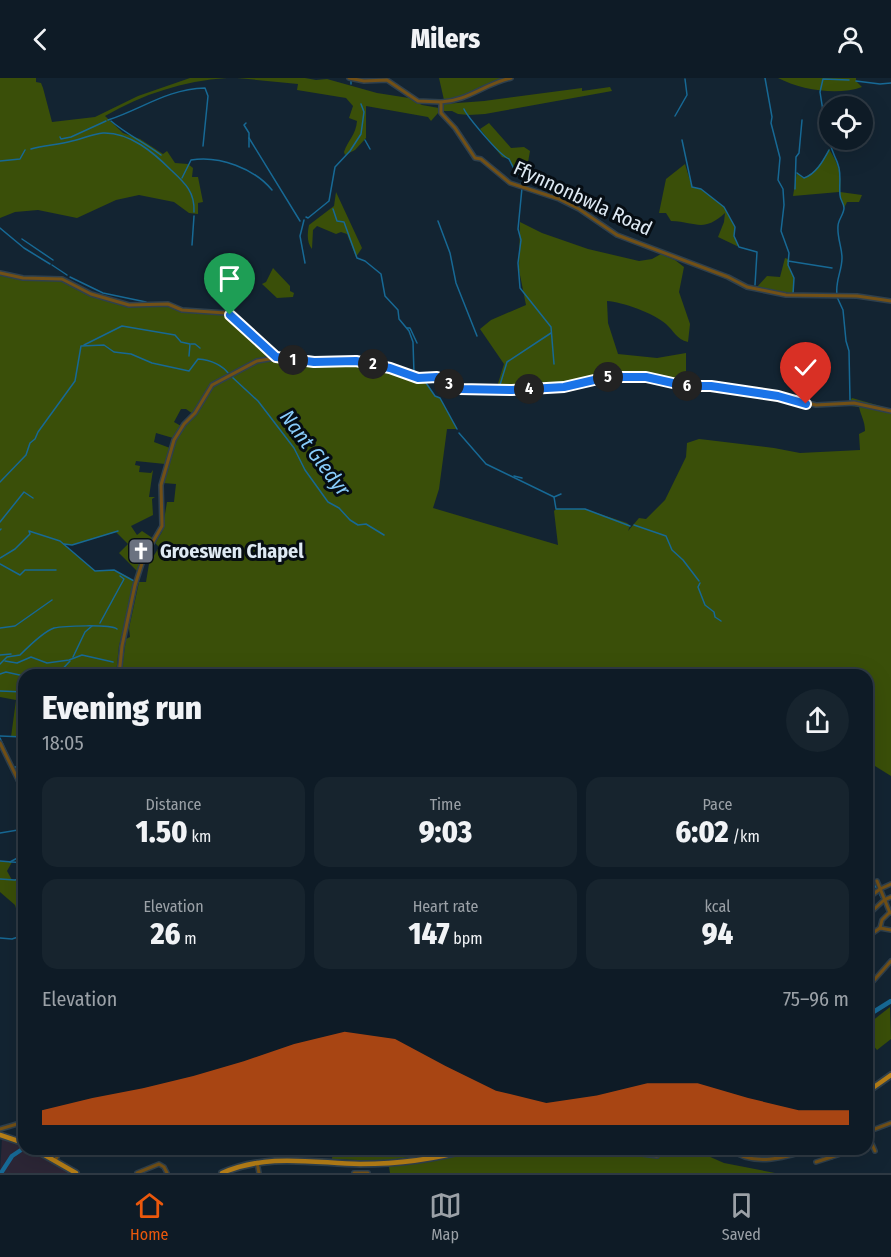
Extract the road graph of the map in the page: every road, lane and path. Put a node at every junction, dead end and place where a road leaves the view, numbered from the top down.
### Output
1 (349, 78) edge
2 (511, 78) edge
3 (441, 102) junction
4 (0, 273) edge
5 (891, 300) edge
6 (276, 357) junction
7 (891, 411) edge
8 (120, 669) edge
9 (0, 743) edge
10 (18, 780) edge
11 (877, 881) dead end
12 (891, 885) edge
13 (880, 889) junction
14 (873, 893) edge
15 (891, 897) edge
16 (884, 900) junction
17 (873, 910) edge
18 (890, 912) edge
19 (880, 928) junction
20 (891, 930) edge
21 (873, 933) edge
22 (891, 961) edge
23 (873, 981) edge
24 (891, 1075) edge
25 (873, 1088) edge
26 (18, 1123) edge
27 (891, 1124) edge
28 (0, 1130) edge
29 (873, 1130) edge
30 (0, 1136) edge
31 (18, 1141) edge
32 (873, 1147) edge
33 (874, 1151) dead end
34 (48, 1155) edge
35 (58, 1155) edge
36 (444, 1155) edge
37 (739, 1155) edge
38 (783, 1155) edge
39 (837, 1155) edge
40 (831, 1157) joint
41 (55, 1161) junction
42 (257, 1162) junction
43 (816, 1162) dead end
44 (76, 1173) edge
45 (137, 1173) edge
46 (167, 1173) edge
47 (222, 1173) edge
48 (259, 1173) edge
49 (354, 1173) edge
50 (368, 1173) edge

1 - 3 street
2 - 3 street
3 - 5 street, Ffynnonbwla Road
4 - 6 street
6 - 7 street
6 - 8 street
9 - 10 street
11 - 13 street
12 - 13 street
13 - 14 street
13 - 16 street
15 - 16 street
16 - 17 street
16 - 18 street
18 - 19 street
19 - 20 street
19 - 21 street
22 - 23 street
24 - 25 main road
26 - 28 street
27 - 29 street
30 - 31 main road
32 - 33 street
34 - 41 main road
35 - 41 street
36 - 42 main road
37 - 38 street
39 - 40 street
40 - 43 street
41 - 44 main road
42 - 47 main road
42 - 48 street
45 - 46 street
49 - 50 street

